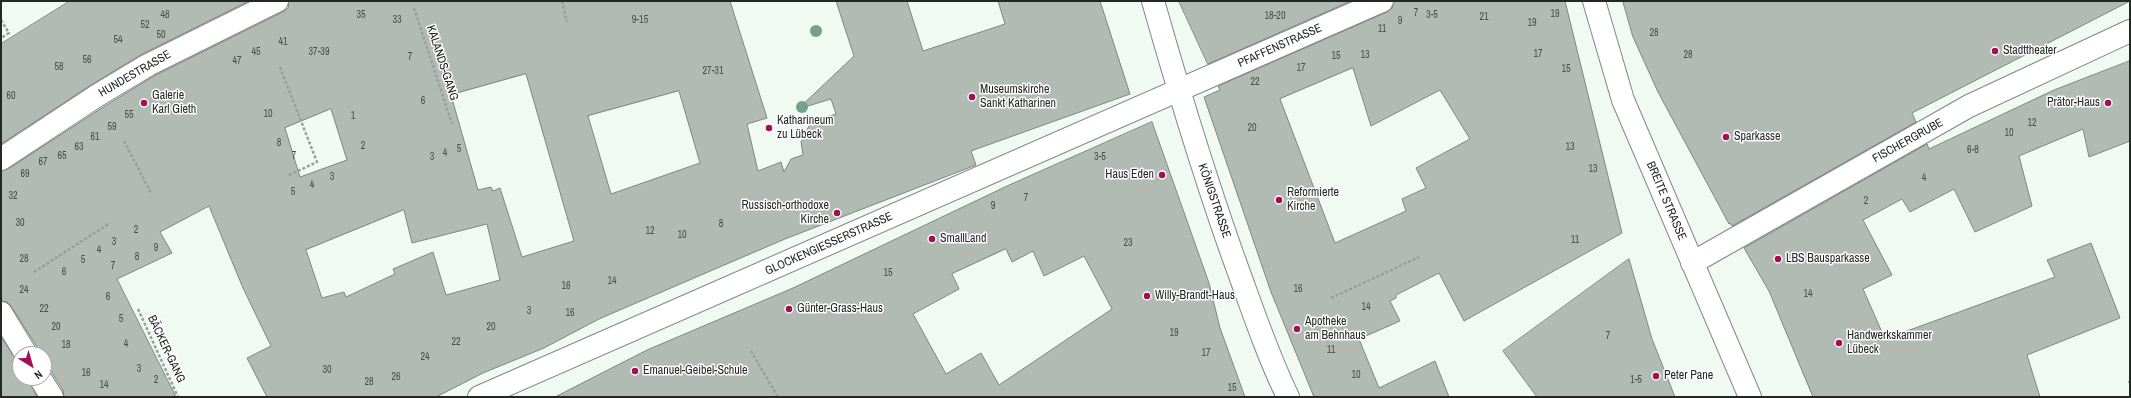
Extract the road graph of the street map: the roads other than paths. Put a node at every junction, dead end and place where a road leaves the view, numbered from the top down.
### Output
1 (276, 1) edge
2 (1153, 1) edge
3 (1382, 1) edge
4 (1594, 1) edge
5 (2130, 31) edge
6 (1178, 91) junction
7 (1, 159) edge
8 (1692, 263) junction
9 (1, 313) edge
10 (21, 346) edge
11 (45, 386) edge
12 (52, 397) edge
13 (479, 397) edge
14 (1288, 397) edge
15 (1750, 397) edge

1 - 7 street, HUNDESTRASSE
2 - 6 street, KÖNIGSTRASSE
3 - 6 street, PFAFFENSTRASSE
4 - 8 street, BREITE STRASSE
5 - 8 street, FISCHERGRUBE
6 - 13 street, GLOCKENGIESSERSTRASSE
6 - 14 street, KÖNIGSTRASSE
8 - 15 street, BREITE STRASSE
9 - 10 street
11 - 12 street

